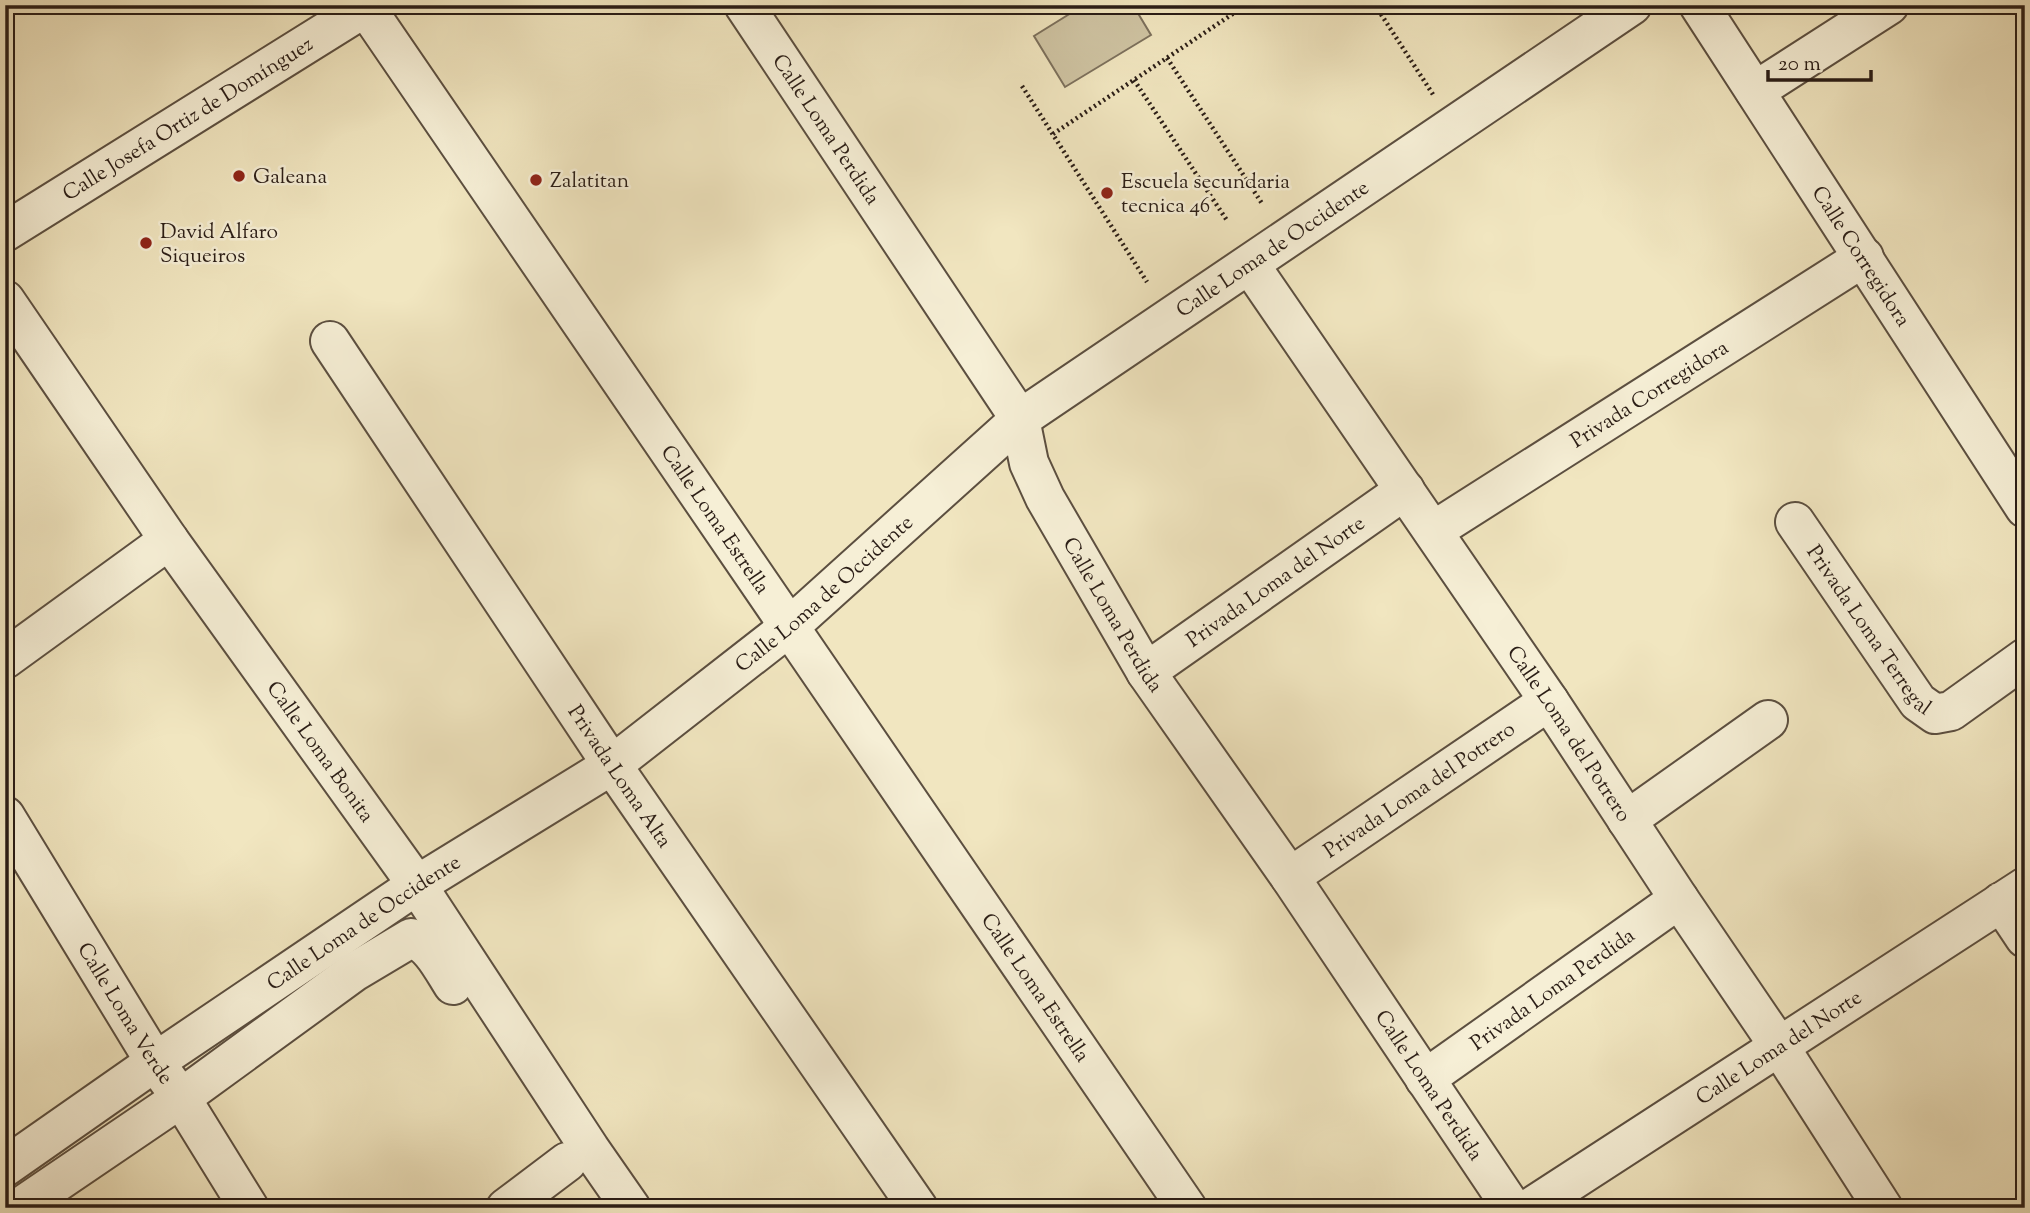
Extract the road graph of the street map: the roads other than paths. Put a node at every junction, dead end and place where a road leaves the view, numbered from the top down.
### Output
1 (744, 5) edge
2 (1632, 5) edge
3 (1699, 5) edge
4 (1889, 5) edge
5 (366, 6) edge
6 (1755, 91) junction
7 (5, 232) edge
8 (1864, 257) junction
9 (1250, 265) junction
10 (5, 300) edge
11 (330, 341) dead end
12 (1020, 419) junction
13 (1405, 490) junction
14 (2025, 508) edge
15 (1795, 522) dead end
16 (1433, 531) junction
17 (169, 540) junction
18 (789, 627) junction
19 (5, 659) edge
20 (2025, 659) edge
21 (1146, 671) junction
22 (1549, 701) junction
23 (1768, 720) dead end
24 (612, 765) junction
25 (5, 816) edge
26 (1627, 820) junction
27 (1290, 877) junction
28 (417, 885) junction
29 (2013, 894) edge
30 (1679, 900) junction
31 (2025, 939) edge
32 (1780, 1046) junction
33 (155, 1062) junction
34 (1424, 1079) junction
35 (181, 1098) junction
36 (567, 1162) junction
37 (5, 1167) edge
38 (19, 1208) edge
39 (249, 1208) edge
40 (506, 1208) edge
41 (598, 1208) edge
42 (631, 1208) edge
43 (918, 1208) edge
44 (1187, 1208) edge
45 (1512, 1208) edge
46 (1530, 1208) edge
47 (1883, 1208) edge

1 - 12 street, Calle Loma Perdida
2 - 9 street, Calle Loma de Occidente
3 - 6 street, Calle Corregidora
4 - 6 street
5 - 7 street, Calle Josefa Ortiz de Domínguez
5 - 18 street, Calle Loma Estrella
6 - 8 street, Calle Corregidora
8 - 14 street, Calle Corregidora
8 - 16 street, Privada Corregidora
9 - 12 street, Calle Loma de Occidente
9 - 13 street, Calle Loma del Potrero
10 - 17 street, Calle Loma Bonita
11 - 24 street, Privada Loma Alta
12 - 18 street, Calle Loma de Occidente
12 - 21 street, Calle Loma Perdida
13 - 16 street, Calle Loma del Potrero
13 - 21 street, Privada Loma del Norte
15 - 20 street, Privada Loma Terregal
16 - 22 street, Calle Loma del Potrero
17 - 19 street
17 - 28 street, Calle Loma Bonita
18 - 24 street, Calle Loma de Occidente
18 - 44 street, Calle Loma Estrella
21 - 27 street, Calle Loma Perdida
22 - 26 street, Calle Loma del Potrero
22 - 27 street, Privada Loma del Potrero
23 - 26 street
24 - 28 street, Calle Loma de Occidente
24 - 43 street, Privada Loma Alta
25 - 33 street, Calle Loma Verde
26 - 30 street, Calle Loma del Potrero
27 - 34 street, Calle Loma Perdida
28 - 33 street, Calle Loma de Occidente
28 - 42 street, Calle Loma Bonita
29 - 31 street
29 - 32 street, Calle Loma del Norte
30 - 32 street, Calle Loma del Potrero
30 - 34 street, Privada Loma Perdida
32 - 46 street, Calle Loma del Norte
32 - 47 street, Calle Loma del Potrero
33 - 35 street, Calle Loma Verde
33 - 37 street, Calle Loma de Occidente
34 - 45 street, Calle Loma Perdida
35 - 36 street
35 - 38 street
35 - 39 street, Calle Loma Verde
36 - 40 street
36 - 41 street

